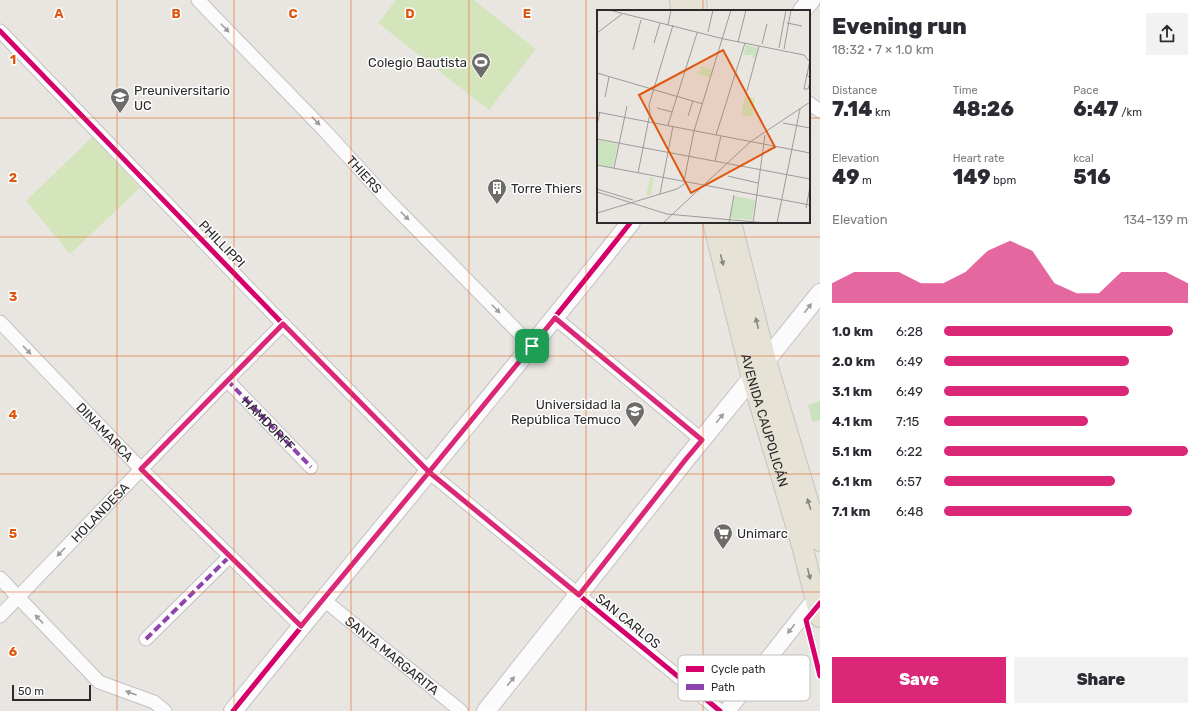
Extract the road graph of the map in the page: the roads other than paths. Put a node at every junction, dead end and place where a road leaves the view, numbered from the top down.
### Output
1 (198, 0) edge
2 (680, 0) edge
3 (696, 0) edge
4 (811, 0) edge
5 (681, 10) edge
6 (697, 10) edge
7 (803, 10) edge
8 (0, 31) edge
9 (810, 104) edge
10 (820, 111) edge
11 (631, 223) edge
12 (712, 223) edge
13 (731, 223) edge
14 (820, 292) edge
15 (555, 318) junction
16 (0, 322) edge
17 (283, 324) junction
18 (532, 346) junction
19 (766, 361) junction
20 (752, 378) junction
21 (227, 380) junction
22 (702, 440) junction
23 (311, 467) dead end
24 (141, 469) junction
25 (429, 472) junction
26 (820, 541) edge
27 (230, 556) junction
28 (0, 578) edge
29 (579, 595) junction
30 (18, 596) junction
31 (324, 600) junction
32 (818, 603) edge
33 (0, 616) edge
34 (301, 626) junction
35 (146, 639) dead end
36 (777, 655) edge
37 (678, 676) edge
38 (708, 701) edge
39 (739, 703) edge
40 (165, 711) edge
41 (234, 711) edge
42 (461, 711) edge
43 (486, 711) edge
44 (720, 711) edge
45 (727, 711) edge

1 -> 18 street, THIERS
2 - 5 main road
3 - 6 main road
4 - 7 main road
8 - 17 street, PHILLIPPI
9 - 10 street
11 - 15 main road
12 -> 20 main road, AVENIDA CAUPOLICÁN
19 -> 13 main road, AVENIDA CAUPOLICÁN
19 -> 14 main road
15 - 18 main road
15 - 22 street
16 -> 24 street, DINAMARCA
17 - 21 street, HOLANDESA
17 - 25 street, PHILLIPPI
18 - 25 main road
19 - 20 main road
26 -> 19 main road, AVENIDA CAUPOLICÁN
22 -> 20 main road
20 -> 32 main road, AVENIDA CAUPOLICÁN
21 - 23 street, HAMDORFF
21 - 24 street, HOLANDESA
22 - 29 main road
24 - 27 street, DINAMARCA
24 -> 30 street, HOLANDESA
25 - 29 street, SAN CARLOS
25 - 31 main road
27 - 34 street, DINAMARCA
27 - 35 street
28 - 30 street
29 - 37 street, SAN CARLOS
43 -> 29 main road
30 - 33 street, HOLANDESA
40 -> 30 street
31 - 34 main road
31 - 42 street, SANTA MARGARITA
32 -> 36 street
34 - 41 main road
38 - 44 street, SAN CARLOS
39 - 45 street

